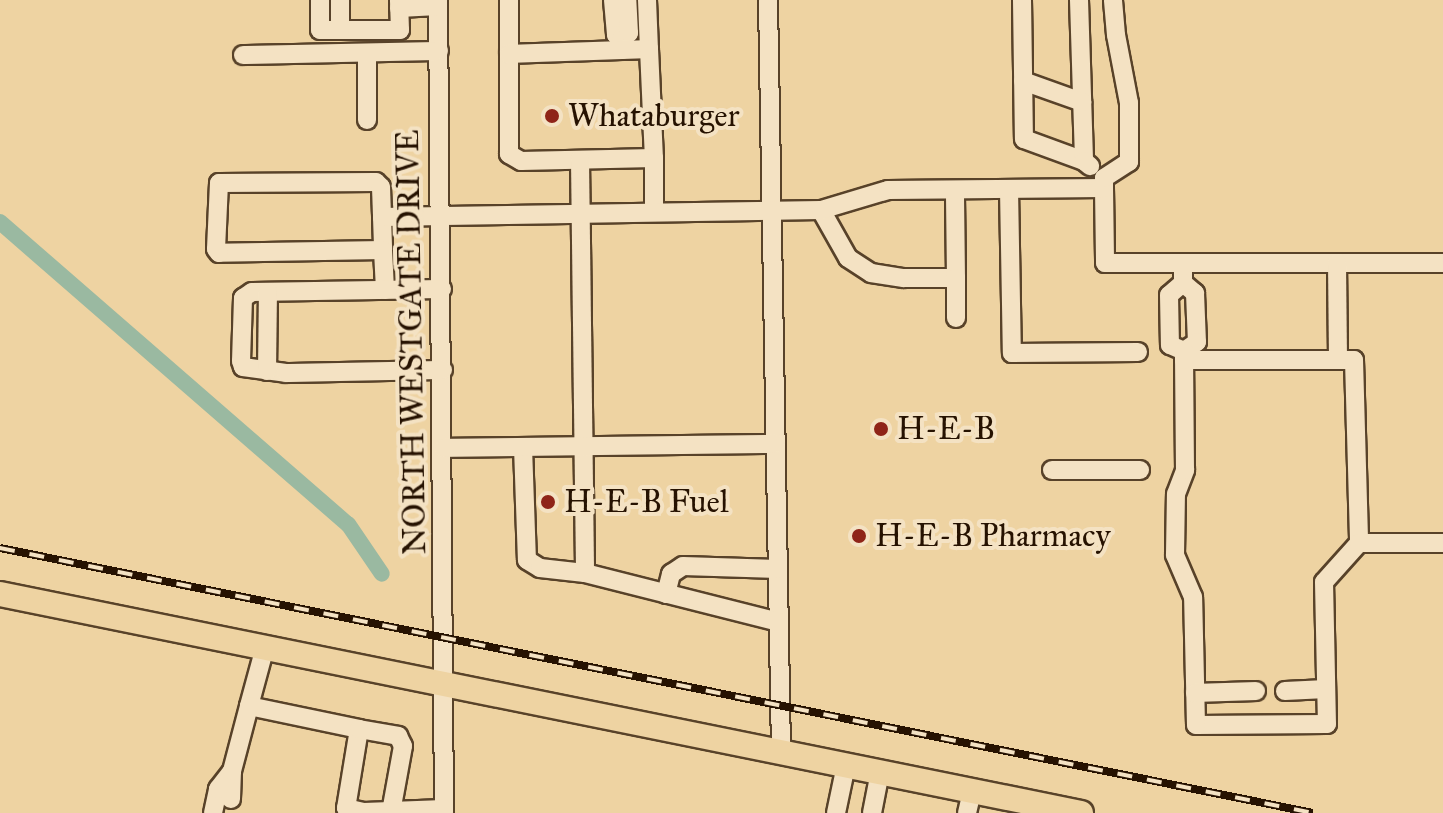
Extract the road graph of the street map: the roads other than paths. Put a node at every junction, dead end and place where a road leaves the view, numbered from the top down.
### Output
1 (320, 0) edge
2 (340, 0) edge
3 (509, 0) edge
4 (613, 0) edge
5 (627, 0) edge
6 (647, 0) edge
7 (768, 0) edge
8 (1022, 0) edge
9 (1079, 0) edge
10 (1113, 0) edge
11 (438, 3) edge
12 (399, 4) edge
13 (340, 30) junction
14 (621, 44) junction
15 (649, 49) junction
16 (439, 51) junction
17 (367, 53) junction
18 (509, 54) junction
19 (243, 55) dead end
20 (1023, 81) junction
21 (1082, 102) junction
22 (367, 120) dead end
23 (654, 158) junction
24 (580, 160) junction
25 (1084, 161) junction
26 (1104, 183) junction
27 (1009, 189) junction
28 (955, 190) junction
29 (772, 209) junction
30 (821, 210) junction
31 (654, 212) junction
32 (580, 214) junction
33 (382, 217) junction
34 (441, 217) junction
35 (383, 250) junction
36 (1183, 263) junction
37 (1337, 263) junction
38 (1443, 263) edge
39 (956, 278) junction
40 (1183, 283) junction
41 (442, 289) junction
42 (385, 290) junction
43 (268, 292) junction
44 (956, 318) dead end
45 (1138, 352) dead end
46 (1184, 355) junction
47 (1338, 360) junction
48 (443, 370) junction
49 (267, 371) junction
50 (776, 444) junction
51 (583, 446) junction
52 (523, 447) junction
53 (444, 448) junction
54 (1052, 470) dead end
55 (1140, 470) dead end
56 (1359, 543) junction
57 (1443, 543) edge
58 (778, 569) junction
59 (585, 573) junction
60 (0, 594) edge
61 (666, 594) junction
62 (779, 622) junction
63 (265, 647) junction
64 (443, 683) junction
65 (1326, 689) junction
66 (1256, 691) dead end
67 (1285, 691) dead end
68 (1195, 693) junction
69 (249, 706) junction
70 (359, 729) junction
71 (781, 751) junction
72 (846, 765) junction
73 (232, 771) junction
74 (880, 772) junction
75 (231, 799) dead end
76 (970, 802) edge
77 (345, 811) edge
78 (444, 811) edge
79 (391, 812) edge
80 (213, 813) edge
81 (836, 813) edge
82 (872, 813) edge
83 (1081, 813) edge

1 - 13 street
2 - 13 street
3 - 18 street
4 - 14 street
5 - 14 street
6 - 15 street
7 - 29 street
8 - 20 street
9 - 21 street
10 - 26 street
11 - 12 street
11 - 16 street, NORTH WESTGATE DRIVE
12 - 13 street
14 - 15 street
14 - 18 street
15 - 23 street
16 - 17 street
16 - 34 street, NORTH WESTGATE DRIVE
17 - 19 street
17 - 22 street
18 - 24 street
20 - 21 street
20 - 25 street
21 - 25 street
23 - 24 street
23 - 31 street
24 - 32 street
25 - 26 street
26 - 27 street
26 - 36 street
27 - 28 street
27 - 45 street
28 - 30 street
28 - 39 street
29 - 30 street
29 - 31 street
29 - 50 street
30 - 39 street
31 - 32 street
32 - 34 street
32 - 51 street
33 - 34 street
33 - 35 street
33 - 35 street
34 - 41 street, NORTH WESTGATE DRIVE
35 - 42 street
36 - 37 street
36 - 40 street
37 - 38 street
37 - 47 street
39 - 44 street
40 - 46 street
40 - 46 street
41 - 42 street
41 - 48 street, NORTH WESTGATE DRIVE
42 - 43 street
43 - 49 street
43 - 49 street
46 - 47 street
46 - 68 street
47 - 56 street
48 - 49 street
48 - 53 street, NORTH WESTGATE DRIVE
50 - 51 street
50 - 58 street
51 - 52 street
51 - 59 street
52 - 53 street
52 - 59 street
53 - 64 street, NORTH WESTGATE DRIVE
54 - 55 street
56 - 57 street
56 - 65 street
58 - 61 street
58 - 62 street
59 - 61 street
60 - 63 main road
61 - 62 street
62 - 71 street
63 - 64 main road
63 - 69 street
64 - 71 main road
64 - 78 street, NORTH WESTGATE DRIVE
65 - 67 street
65 - 68 street
66 - 68 street
69 - 70 street
69 - 73 street
70 - 77 street
70 - 79 street
71 - 72 main road
72 - 74 main road
72 - 81 street
73 - 75 street
73 - 80 street
74 - 76 main road
74 - 82 street
76 - 83 main road
77 - 79 street
78 - 79 street

